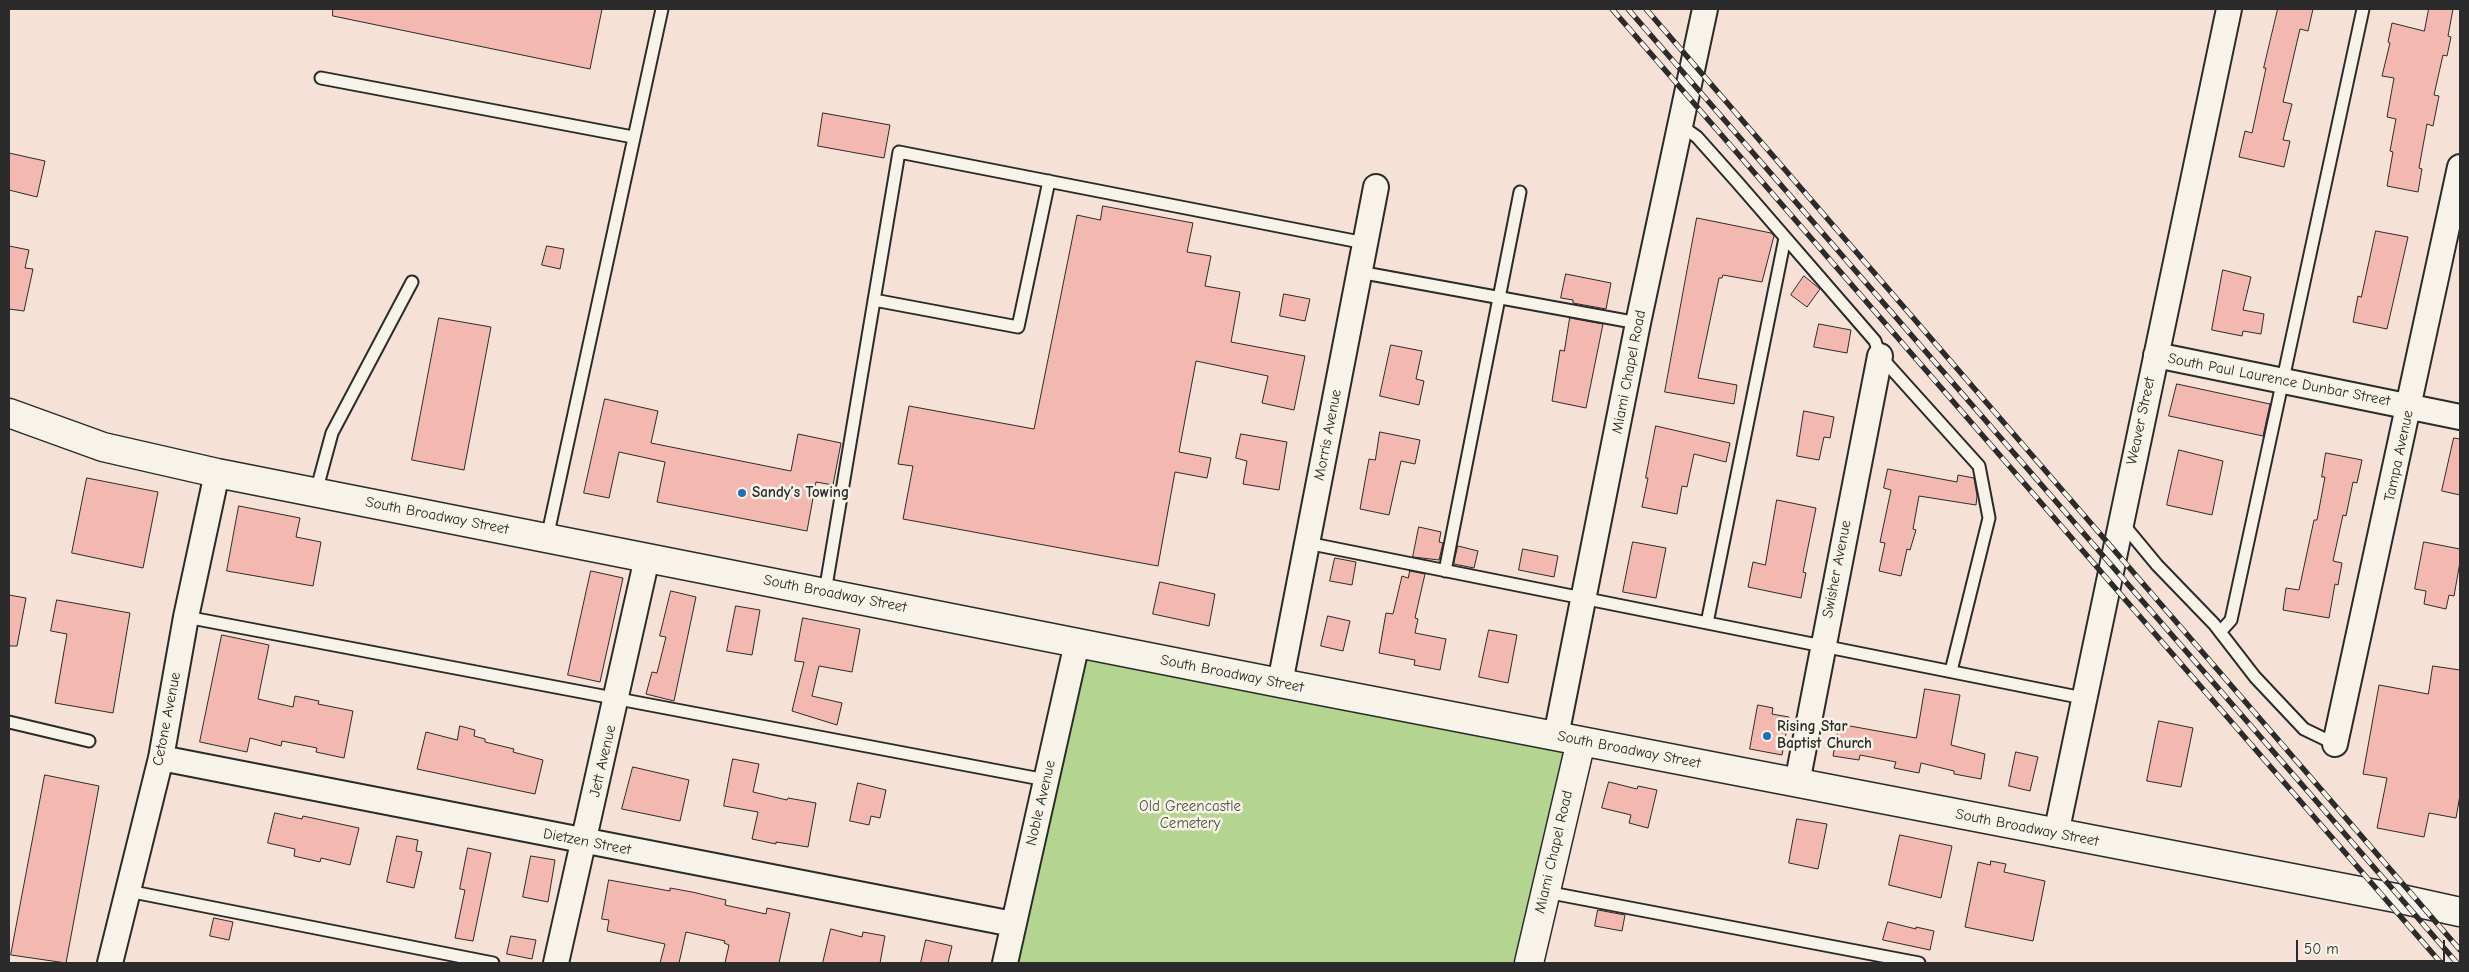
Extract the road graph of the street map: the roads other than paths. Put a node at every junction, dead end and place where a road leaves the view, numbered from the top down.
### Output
1 (662, 9) edge
2 (1705, 9) edge
3 (2229, 9) edge
4 (2362, 9) edge
5 (321, 78) dead end
6 (1680, 125) junction
7 (633, 137) junction
8 (2460, 167) edge
9 (1049, 181) junction
10 (1376, 187) dead end
11 (1520, 192) dead end
12 (1785, 238) junction
13 (1365, 243) junction
14 (1360, 272) junction
15 (412, 282) dead end
16 (1499, 296) junction
17 (874, 300) junction
18 (1638, 323) junction
19 (2156, 355) junction
20 (1880, 356) junction
21 (2284, 381) junction
22 (2410, 406) junction
23 (9, 413) edge
24 (2460, 417) edge
25 (218, 473) junction
26 (316, 492) junction
27 (2120, 520) junction
28 (547, 538) junction
29 (1307, 543) junction
30 (647, 558) junction
31 (1445, 571) junction
32 (825, 592) junction
33 (1584, 599) junction
34 (186, 617) junction
35 (1707, 623) junction
36 (2220, 632) junction
37 (1077, 643) junction
38 (1822, 645) junction
39 (1951, 672) junction
40 (1280, 683) junction
41 (617, 697) junction
42 (2083, 698) junction
43 (9, 722) edge
44 (1569, 738) junction
45 (89, 741) dead end
46 (2335, 744) joint
47 (161, 758) junction
48 (1046, 780) junction
49 (1797, 783) junction
50 (2056, 834) junction
51 (584, 842) junction
52 (128, 891) junction
53 (1544, 892) junction
54 (2460, 912) edge
55 (1013, 924) junction
56 (110, 963) edge
57 (493, 963) edge
58 (556, 963) edge
59 (1004, 963) edge
60 (1529, 963) edge
61 (1919, 963) edge

1 - 7 lane
2 - 6 street, Miami Chapel Road
3 - 19 street, Weaver Street
4 - 21 lane
5 - 7 lane
6 - 12 lane
6 - 18 street, Miami Chapel Road
7 - 28 lane
8 - 22 street, Tampa Avenue
9 - 13 lane
9 - 17 lane
9 - 17 lane
10 - 13 street, Morris Avenue
11 - 16 lane
12 - 20 lane
12 - 35 lane
13 - 14 street, Morris Avenue
14 - 16 lane
14 - 29 street, Morris Avenue
15 - 26 lane
16 - 18 lane
16 - 31 lane
17 - 32 lane
18 - 33 street, Miami Chapel Road
19 - 21 street, South Paul Laurence Dunbar Street
19 - 27 street, Weaver Street
20 - 38 street, Swisher Avenue
20 - 39 lane
21 - 22 street, South Paul Laurence Dunbar Street
21 - 36 lane
22 - 24 street, South Paul Laurence Dunbar Street
22 - 46 street, Tampa Avenue
23 - 25 street, South Broadway Street
25 - 26 street, South Broadway Street
25 - 34 street, Cetone Avenue
26 - 28 street, South Broadway Street
27 - 36 lane
27 - 42 street, Weaver Street
28 - 30 street, South Broadway Street
29 - 31 lane
29 - 40 street, Morris Avenue
30 - 32 street, South Broadway Street
30 - 41 street, Jett Avenue
31 - 33 lane
32 - 37 street, South Broadway Street
33 - 35 lane
33 - 44 street, Miami Chapel Road
34 - 41 lane
34 - 47 street, Cetone Avenue
35 - 38 lane
36 - 46 lane
37 - 40 street, South Broadway Street
37 - 48 street, Noble Avenue
38 - 39 lane
38 - 49 street, Swisher Avenue
39 - 42 lane
40 - 44 street, South Broadway Street
41 - 48 lane
41 - 51 street, Jett Avenue
42 - 50 street, Weaver Street
43 - 45 lane
44 - 49 street, South Broadway Street
44 - 53 street, Miami Chapel Road
47 - 51 street, Dietzen Street
47 - 52 street, Cetone Avenue
48 - 55 street, Noble Avenue
49 - 50 street, South Broadway Street
50 - 54 street, South Broadway Street
51 - 55 street, Dietzen Street
51 - 58 street, Jett Avenue
52 - 56 street, Cetone Avenue
52 - 57 lane
53 - 60 street, Miami Chapel Road
53 - 61 lane
55 - 59 street, Noble Avenue

